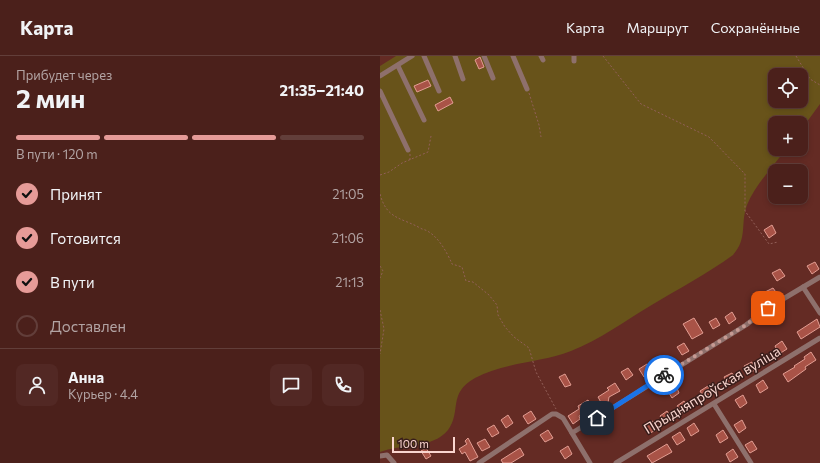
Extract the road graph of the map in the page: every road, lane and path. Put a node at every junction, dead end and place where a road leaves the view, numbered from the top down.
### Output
1 (412, 56) edge
2 (424, 56) edge
3 (455, 56) edge
4 (484, 56) edge
5 (513, 56) edge
6 (603, 56) edge
7 (796, 56) edge
8 (398, 66) junction
9 (380, 76) edge
10 (463, 78) dead end
11 (493, 78) dead end
12 (820, 85) edge
13 (527, 89) joint
14 (380, 91) edge
15 (439, 92) dead end
16 (424, 120) dead end
17 (430, 136) dead end
18 (541, 137) dead end
19 (408, 150) joint
20 (410, 160) junction
21 (380, 175) edge
22 (380, 194) edge
23 (778, 242) dead end
24 (380, 266) edge
25 (820, 277) edge
26 (380, 278) edge
27 (803, 287) junction
28 (380, 310) edge
29 (820, 313) edge
30 (820, 338) edge
31 (380, 354) edge
32 (714, 404) junction
33 (559, 415) junction
34 (572, 434) junction
35 (380, 456) edge
36 (394, 463) edge
37 (479, 463) edge
38 (590, 463) edge
39 (616, 463) edge
40 (751, 463) edge

1 - 8 street
2 - 15 street
3 - 10 street
4 - 11 street
5 - 13 street
6 - 23 path
7 - 12 path
8 - 9 street
8 - 16 street
13 - 18 path
14 - 19 street
17 - 20 path
19 - 20 path
20 - 21 path
22 - 33 path
24 - 26 path
25 - 27 street
27 - 29 street
27 - 34 street
28 - 31 path
30 - 32 street, Прыдняпроўская вуліца
32 - 39 street, Прыдняпроўская вуліца
32 - 40 street
33 - 34 street
33 - 37 street
34 - 38 street
35 - 36 street

